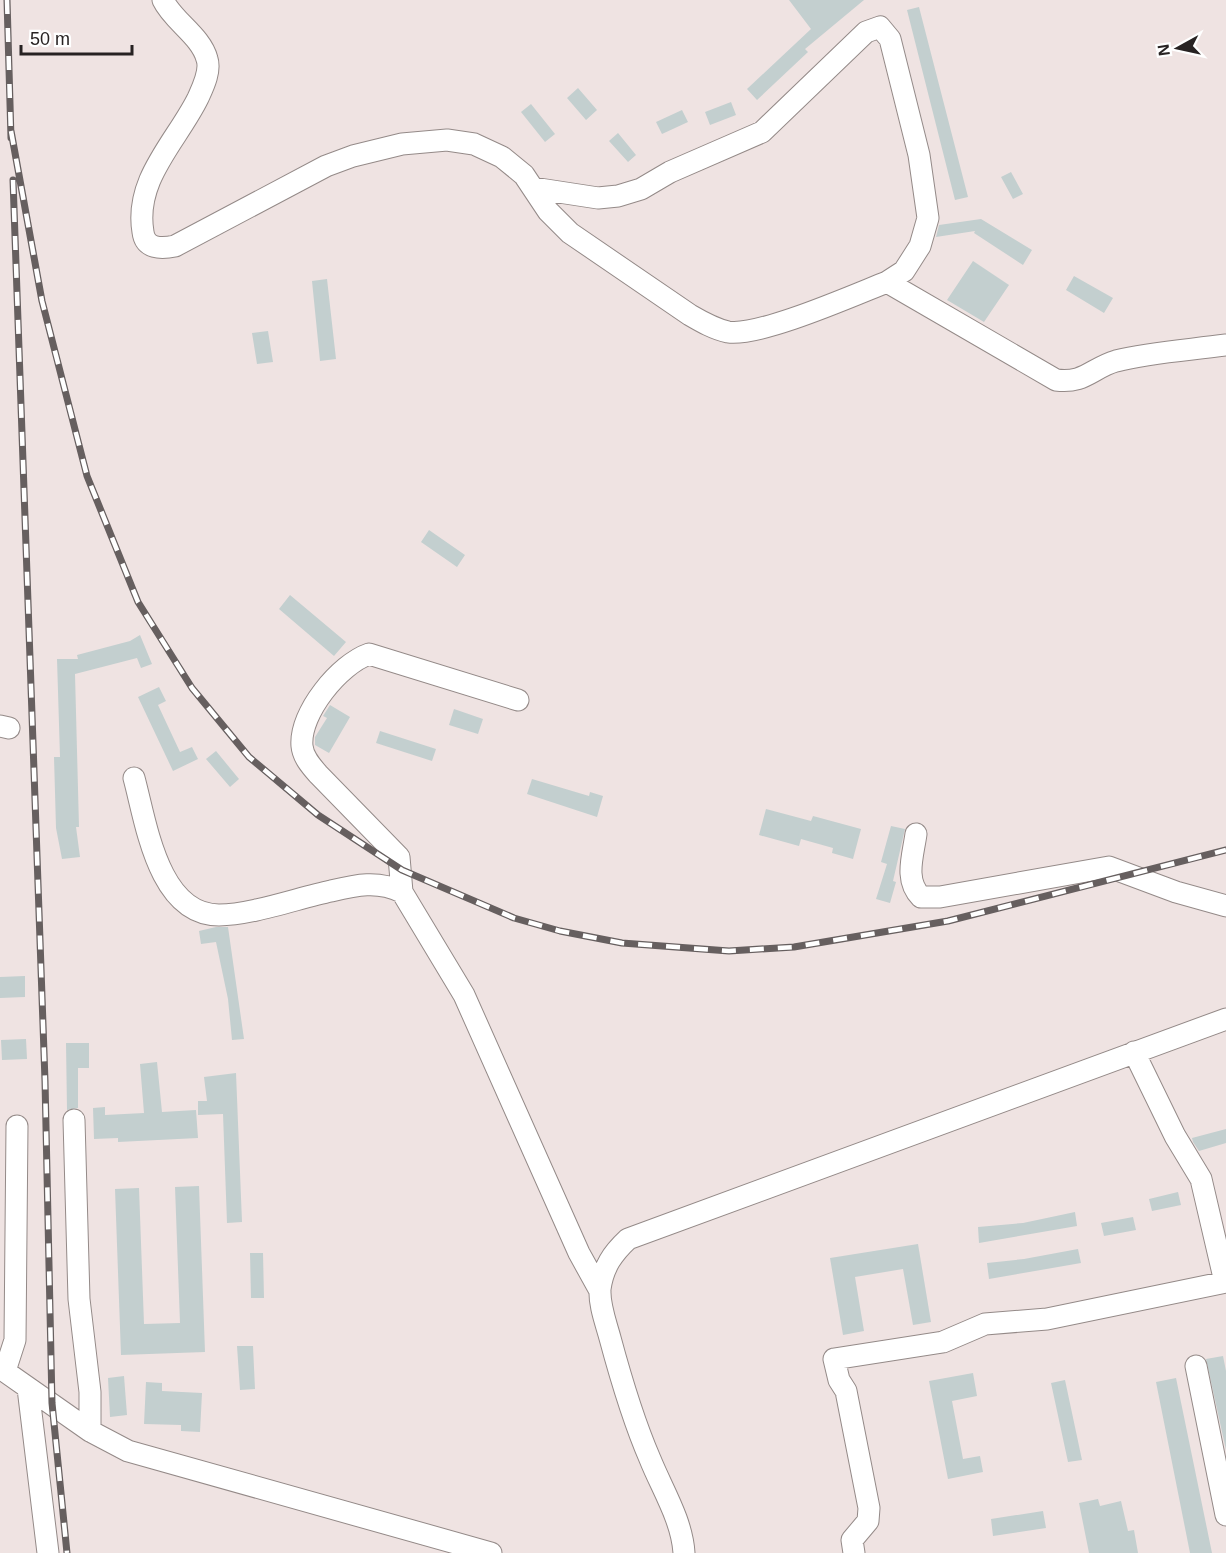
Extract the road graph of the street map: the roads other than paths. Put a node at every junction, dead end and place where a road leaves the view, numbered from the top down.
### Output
1 (163, 0) edge
2 (533, 188) junction
3 (887, 282) junction
4 (1226, 345) edge
5 (518, 700) dead end
6 (134, 778) dead end
7 (916, 834) dead end
8 (402, 892) junction
9 (1226, 906) edge
10 (1226, 1019) edge
11 (1134, 1052) junction
12 (74, 1120) dead end
13 (17, 1126) dead end
14 (1226, 1282) edge
15 (600, 1291) junction
16 (1196, 1366) dead end
17 (2, 1369) edge
18 (28, 1388) junction
19 (90, 1431) junction
20 (1226, 1515) edge
21 (48, 1553) edge
22 (491, 1553) edge
23 (684, 1553) edge
24 (854, 1553) edge

1 - 2 street
2 - 3 street
2 - 3 street
3 - 4 street
5 - 8 street
6 - 8 street
7 - 9 street
8 - 15 street
10 - 11 street
11 - 14 street
11 - 15 street
12 - 19 street
13 - 17 street
14 - 24 street
15 - 23 street
16 - 20 street
17 - 18 street
18 - 19 street
18 - 21 street
19 - 22 street

